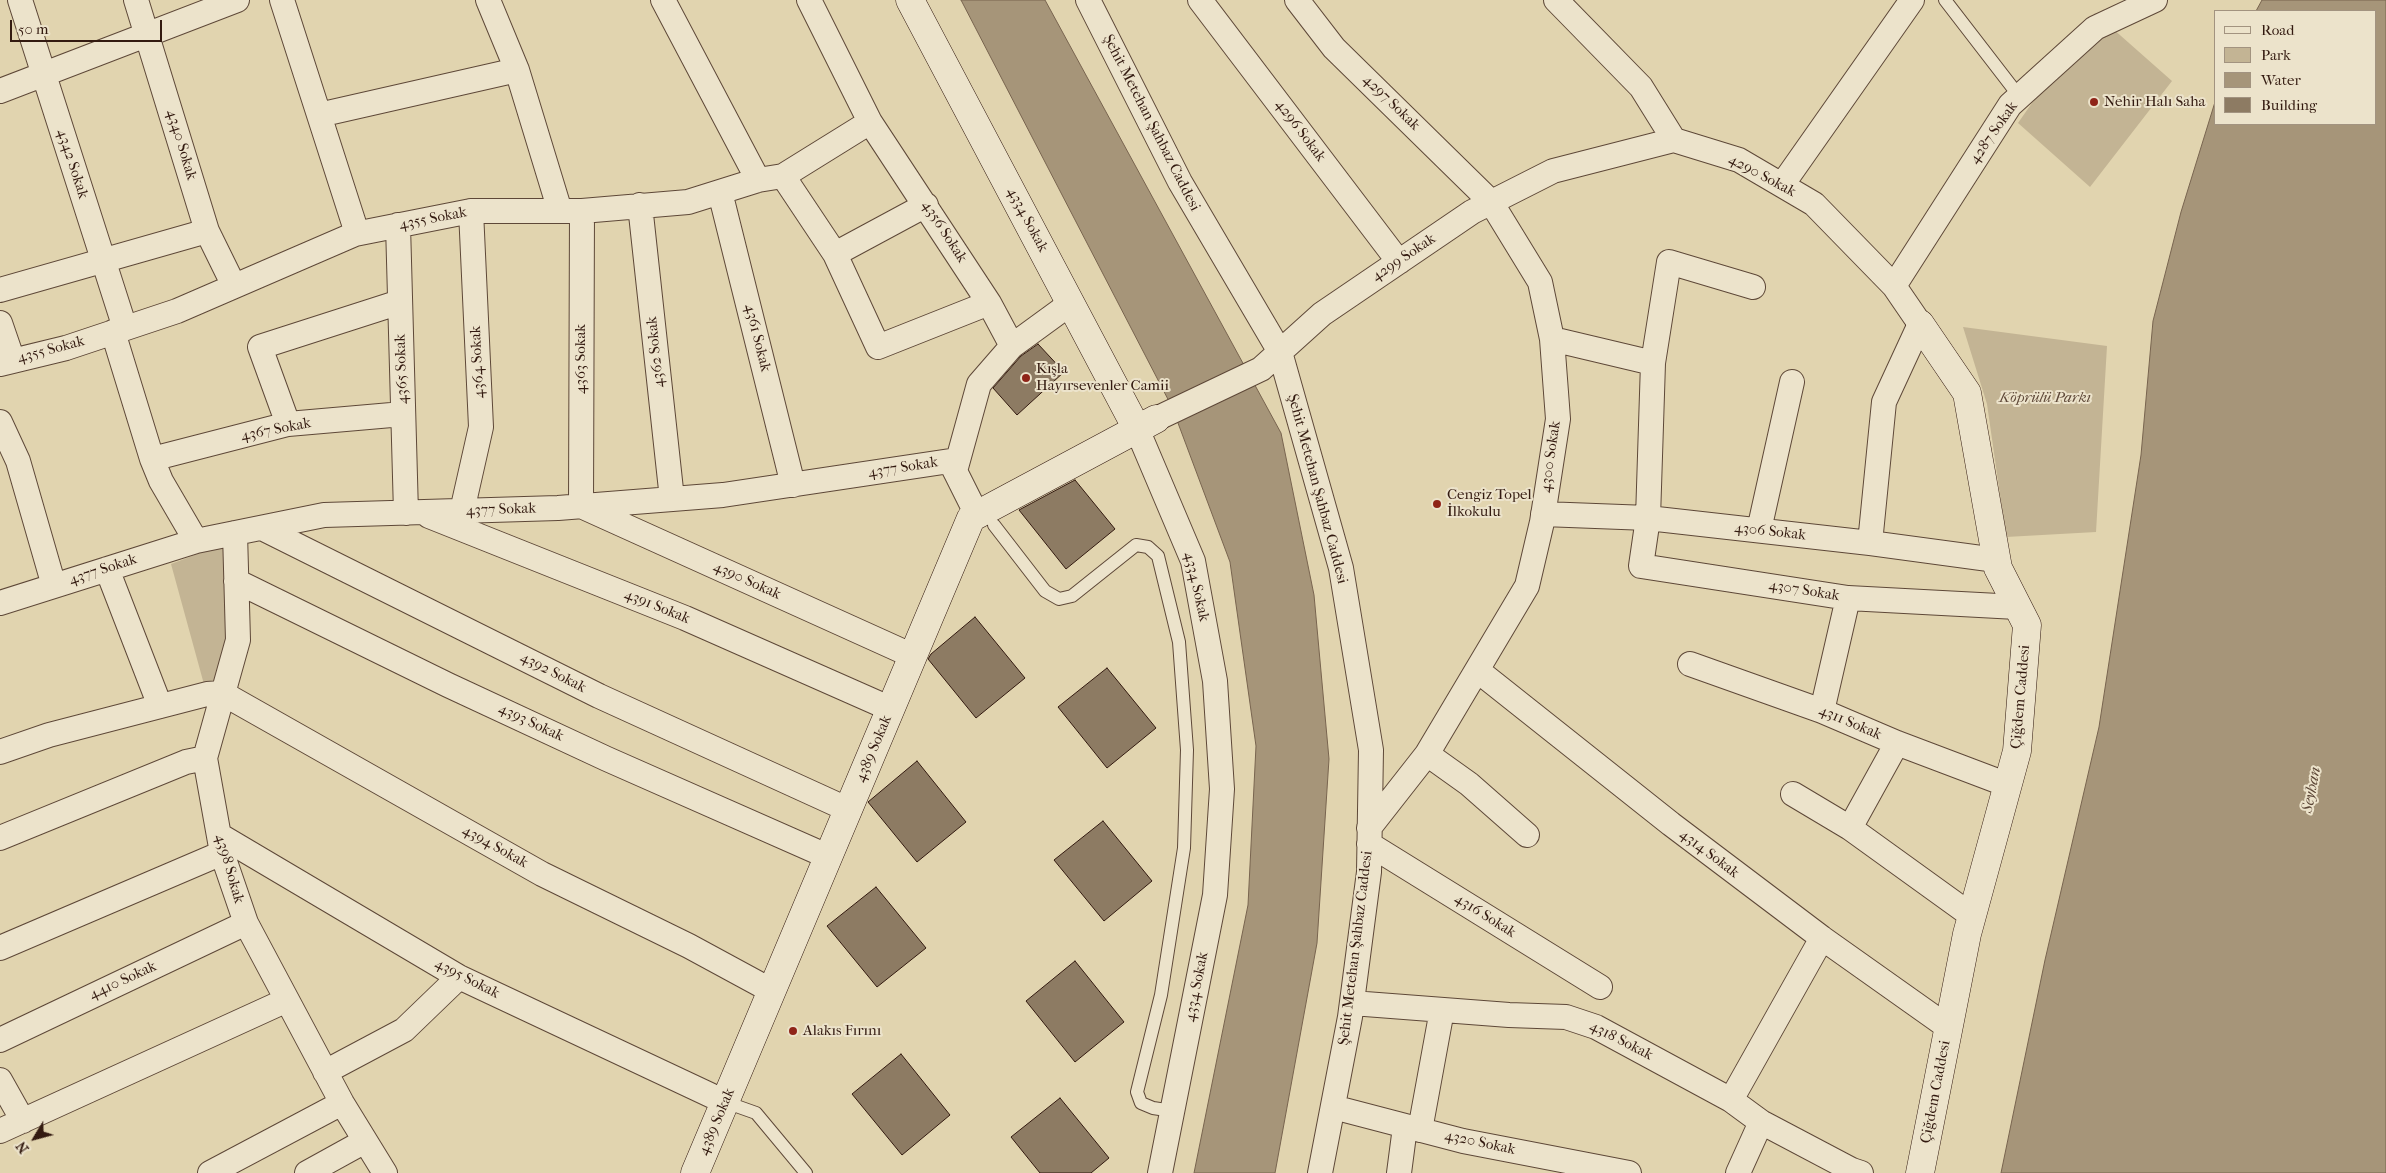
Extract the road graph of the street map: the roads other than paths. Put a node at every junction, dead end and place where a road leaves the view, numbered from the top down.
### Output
1 (20, 0) edge
2 (136, 0) edge
3 (237, 0) edge
4 (282, 0) edge
5 (488, 0) edge
6 (663, 0) edge
7 (809, 0) edge
8 (910, 0) edge
9 (1088, 0) edge
10 (1200, 0) edge
11 (1296, 0) edge
12 (1556, 0) edge
13 (1912, 0) edge
14 (1946, 0) edge
15 (2154, 0) edge
16 (147, 33) junction
17 (518, 70) junction
18 (44, 76) junction
19 (0, 91) edge
20 (2019, 96) junction
21 (319, 115) junction
22 (870, 122) junction
23 (1674, 140) junction
24 (784, 176) junction
25 (758, 180) junction
26 (1782, 185) junction
27 (720, 192) junction
28 (1492, 202) junction
29 (640, 205) junction
30 (926, 205) junction
31 (471, 210) junction
32 (571, 211) junction
33 (398, 225) junction
34 (207, 231) junction
35 (357, 233) junction
36 (835, 254) junction
37 (104, 261) junction
38 (1399, 262) junction
39 (234, 286) junction
40 (1894, 286) junction
41 (1753, 287) dead end
42 (0, 290) edge
43 (400, 302) junction
44 (989, 303) junction
45 (1071, 303) junction
46 (0, 323) edge
47 (1920, 324) junction
48 (119, 330) junction
49 (1552, 339) junction
50 (1012, 346) junction
51 (1280, 352) junction
52 (6, 362) edge
53 (1653, 363) junction
54 (1792, 382) dead end
55 (403, 414) junction
56 (0, 422) edge
57 (288, 424) junction
58 (1146, 424) junction
59 (152, 459) junction
60 (9, 465) edge
61 (955, 471) junction
62 (793, 485) junction
63 (672, 499) junction
64 (581, 506) junction
65 (462, 511) junction
66 (413, 512) junction
67 (1543, 514) junction
68 (1648, 518) junction
69 (985, 520) junction
70 (262, 528) junction
71 (1759, 530) junction
72 (235, 533) junction
73 (196, 541) junction
74 (1870, 542) junction
75 (1996, 560) junction
76 (107, 569) junction
77 (236, 581) junction
78 (54, 586) junction
79 (1848, 598) junction
80 (0, 603) edge
81 (2017, 607) junction
82 (913, 656) junction
83 (1690, 664) dead end
84 (1476, 670) junction
85 (222, 693) junction
86 (160, 706) junction
87 (891, 708) junction
88 (1822, 710) junction
89 (1897, 743) junction
90 (0, 752) edge
91 (1427, 754) junction
92 (205, 758) junction
93 (2008, 785) junction
94 (1793, 794) dead end
95 (848, 810) junction
96 (1850, 828) junction
97 (1527, 835) dead end
98 (1369, 836) junction
99 (0, 838) edge
100 (220, 844) junction
101 (829, 857) junction
102 (1972, 916) junction
103 (246, 923) junction
104 (1822, 938) junction
105 (0, 948) edge
106 (459, 977) junction
107 (1600, 987) dead end
108 (772, 991) junction
109 (287, 1000) junction
110 (1352, 1003) junction
111 (1442, 1010) junction
112 (1949, 1028) junction
113 (0, 1040) edge
114 (325, 1072) junction
115 (0, 1080) edge
116 (1731, 1100) junction
117 (725, 1102) junction
118 (342, 1103) junction
119 (1333, 1107) junction
120 (1172, 1111) junction
121 (23, 1121) junction
122 (1761, 1122) junction
123 (1413, 1129) junction
124 (0, 1132) edge
125 (365, 1141) junction
126 (210, 1173) edge
127 (307, 1173) edge
128 (385, 1173) edge
129 (695, 1173) edge
130 (806, 1173) edge
131 (1160, 1173) edge
132 (1320, 1173) edge
133 (1399, 1173) edge
134 (1629, 1173) edge
135 (1738, 1173) edge
136 (1861, 1173) edge
137 (1920, 1173) edge

1 - 18 street, 4342 Sokak
2 - 16 street, 4340 Sokak
3 - 16 street
4 - 21 street
5 - 17 street, 4363 Sokak
6 - 25 street
7 - 22 street, 4356 Sokak
8 - 45 main road, 4334 Sokak
9 - 51 street, Şehit Metehan Şahbaz Caddesi
10 - 38 street, 4296 Sokak
11 - 28 street, 4297 Sokak
12 - 23 street
13 - 26 street
14 - 20 lane
15 - 20 street, 4287 Sokak
16 - 18 street
16 - 34 street, 4340 Sokak
17 - 21 street
17 - 32 street, 4363 Sokak
18 - 19 street
18 - 37 street, 4342 Sokak
20 - 40 street, 4287 Sokak
21 - 35 street
22 - 24 street, 4355 Sokak
22 - 30 street, 4356 Sokak
23 - 26 street, 4290 Sokak
23 - 28 street, 4299 Sokak
24 - 25 street, 4355 Sokak
24 - 36 street
25 - 27 street, 4355 Sokak
26 - 40 street, 4290 Sokak
27 - 29 street, 4355 Sokak
27 - 62 street, 4361 Sokak
28 - 38 street, 4299 Sokak
28 - 49 street, 4300 Sokak
29 - 32 street, 4355 Sokak
29 - 63 street, 4362 Sokak
30 - 36 street
30 - 44 street, 4356 Sokak
31 - 32 street, 4355 Sokak
31 - 33 street, 4355 Sokak
31 - 65 street, 4364 Sokak
32 - 64 street, 4363 Sokak
33 - 35 street, 4355 Sokak
33 - 43 street, 4365 Sokak
34 - 37 street
34 - 39 street, 4340 Sokak
35 - 39 street, 4355 Sokak
36 - 44 street
37 - 42 street
37 - 48 street, 4342 Sokak
38 - 51 street, 4299 Sokak
39 - 48 street, 4355 Sokak
40 - 47 street, 4290 Sokak
41 - 53 street
43 - 55 street, 4365 Sokak
43 - 57 street
44 - 50 street, 4356 Sokak
45 - 50 street
45 - 58 main road, 4334 Sokak
46 - 52 street
47 - 74 street
47 - 75 main road, Çiğdem Caddesi
48 - 52 street, 4355 Sokak
48 - 59 street, 4342 Sokak
49 - 53 street
49 - 67 street, 4300 Sokak
50 - 61 street
51 - 58 street, 4299 Sokak
51 - 98 street, Şehit Metehan Şahbaz Caddesi
53 - 68 street
54 - 71 street
55 - 57 street, 4367 Sokak
55 - 66 street, 4365 Sokak
56 - 60 street
57 - 59 street, 4367 Sokak
58 - 69 main road, 4389 Sokak
58 - 120 street, 4334 Sokak
59 - 73 street, 4342 Sokak
60 - 78 street
61 - 62 street, 4377 Sokak
61 - 69 street, 4377 Sokak
62 - 63 street, 4377 Sokak
63 - 64 street, 4377 Sokak
64 - 65 street, 4377 Sokak
64 - 82 street, 4390 Sokak
65 - 66 street, 4377 Sokak
66 - 70 street, 4377 Sokak
66 - 87 street, 4391 Sokak
67 - 68 street, 4306 Sokak
67 - 84 street, 4300 Sokak
68 - 71 street, 4306 Sokak
68 - 79 street, 4307 Sokak
69 - 82 main road, 4389 Sokak
69 - 120 lane
70 - 72 street, 4377 Sokak
70 - 95 street, 4392 Sokak
71 - 74 street, 4306 Sokak
72 - 73 street, 4377 Sokak
72 - 77 street, 4398 Sokak
73 - 76 street, 4377 Sokak
74 - 75 street, 4306 Sokak
75 - 81 main road, Çiğdem Caddesi
76 - 78 street, 4377 Sokak
76 - 86 street
77 - 85 street, 4398 Sokak
77 - 101 street, 4393 Sokak
78 - 80 street, 4377 Sokak
79 - 81 street, 4307 Sokak
79 - 88 street
81 - 93 main road, Çiğdem Caddesi
82 - 87 main road, 4389 Sokak
83 - 88 street, 4311 Sokak
84 - 91 street, 4300 Sokak
84 - 104 street, 4314 Sokak
85 - 86 street
85 - 92 street, 4398 Sokak
85 - 108 street, 4394 Sokak
86 - 90 street
87 - 95 main road, 4389 Sokak
88 - 89 street, 4311 Sokak
89 - 93 street, 4311 Sokak
89 - 96 street
91 - 97 street
91 - 98 street, 4300 Sokak
92 - 99 street
92 - 100 street, 4398 Sokak
93 - 102 main road, Çiğdem Caddesi
94 - 96 street
95 - 101 main road, 4389 Sokak
96 - 102 street
98 - 107 street, 4316 Sokak
98 - 110 street, Şehit Metehan Şahbaz Caddesi
100 - 103 street, 4398 Sokak
100 - 105 street
100 - 106 street, 4395 Sokak
101 - 108 main road, 4389 Sokak
102 - 112 main road, Çiğdem Caddesi
103 - 109 street, 4398 Sokak
103 - 113 street, 4410 Sokak
104 - 112 street, 4314 Sokak
104 - 116 street
106 - 114 street
106 - 117 street, 4395 Sokak
108 - 117 main road, 4389 Sokak
109 - 114 street, 4398 Sokak
109 - 121 street
110 - 111 street, 4318 Sokak
110 - 119 street, Şehit Metehan Şahbaz Caddesi
111 - 116 street, 4318 Sokak
111 - 123 street
112 - 137 main road, Çiğdem Caddesi
114 - 118 street, 4398 Sokak
115 - 121 street
116 - 122 street, 4318 Sokak
117 - 129 main road, 4389 Sokak
117 - 130 lane
118 - 125 street, 4398 Sokak
118 - 126 street
119 - 123 street, 4320 Sokak
119 - 132 street, Şehit Metehan Şahbaz Caddesi
120 - 131 street, 4334 Sokak
121 - 124 street
122 - 135 street
122 - 136 street, 4318 Sokak
123 - 133 street
123 - 134 street, 4320 Sokak
125 - 127 street
125 - 128 street, 4398 Sokak

